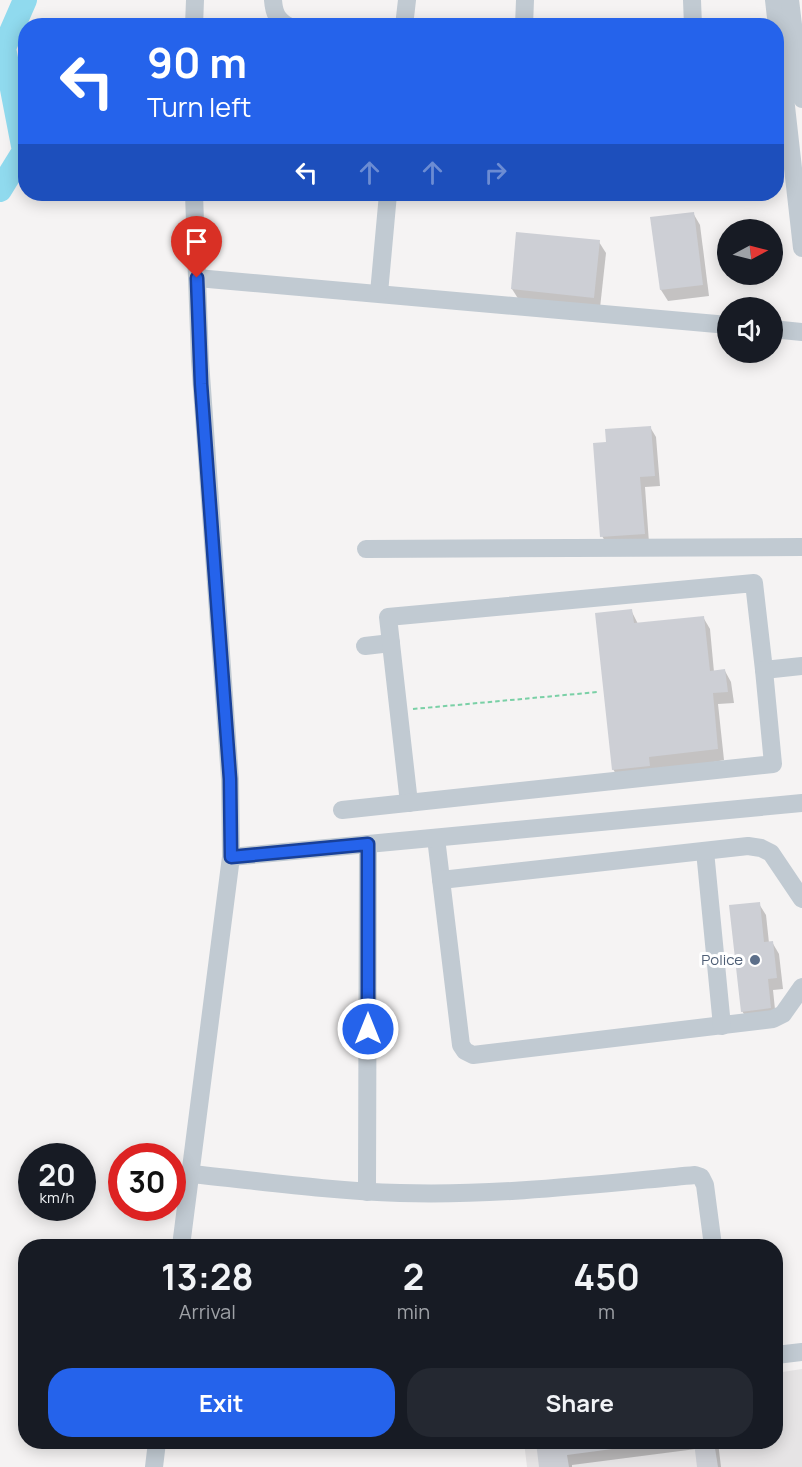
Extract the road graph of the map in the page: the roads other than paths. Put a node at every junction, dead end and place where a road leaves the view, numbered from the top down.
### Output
1 (195, 0) edge
2 (273, 0) edge
3 (407, 0) edge
4 (525, 0) edge
5 (693, 0) edge
6 (774, 0) edge
7 (790, 0) edge
8 (194, 18) edge
9 (278, 18) edge
10 (405, 18) edge
11 (524, 18) edge
12 (693, 18) edge
13 (775, 18) edge
14 (802, 99) edge
15 (784, 105) edge
16 (194, 201) edge
17 (387, 201) edge
18 (802, 248) edge
19 (197, 278) junction
20 (379, 293) junction
21 (717, 324) edge
22 (783, 330) edge
23 (802, 332) edge
24 (802, 547) edge
25 (366, 549) dead end
26 (391, 643) junction
27 (365, 646) dead end
28 (802, 666) edge
29 (764, 670) junction
30 (409, 803) junction
31 (802, 803) edge
32 (342, 810) dead end
33 (436, 837) junction
34 (368, 844) junction
35 (705, 851) junction
36 (231, 857) junction
37 (441, 880) junction
38 (802, 899) edge
39 (802, 987) edge
40 (722, 1026) junction
41 (191, 1174) junction
42 (367, 1192) junction
43 (183, 1239) edge
44 (712, 1239) edge
45 (802, 1352) edge
46 (783, 1354) edge
47 (156, 1449) edge
48 (154, 1467) edge

1 - 8 street
2 - 9 street
3 - 10 street
4 - 11 street
5 - 12 street
6 - 13 street
7 - 14 street
15 - 18 street
16 - 19 street
17 - 20 street
19 - 20 street
19 - 36 street
20 - 21 street
22 - 23 street
24 - 25 street
26 - 27 street
26 - 29 street
26 - 30 street
28 - 29 street
29 - 30 street
30 - 32 street
31 - 33 street
33 - 34 street
33 - 37 street
34 - 36 street
34 - 42 street
35 - 37 street
35 - 38 street
35 - 40 street
36 - 41 street
37 - 40 street
39 - 40 street
41 - 42 street
41 - 43 street
42 - 44 street
45 - 46 street
47 - 48 street

